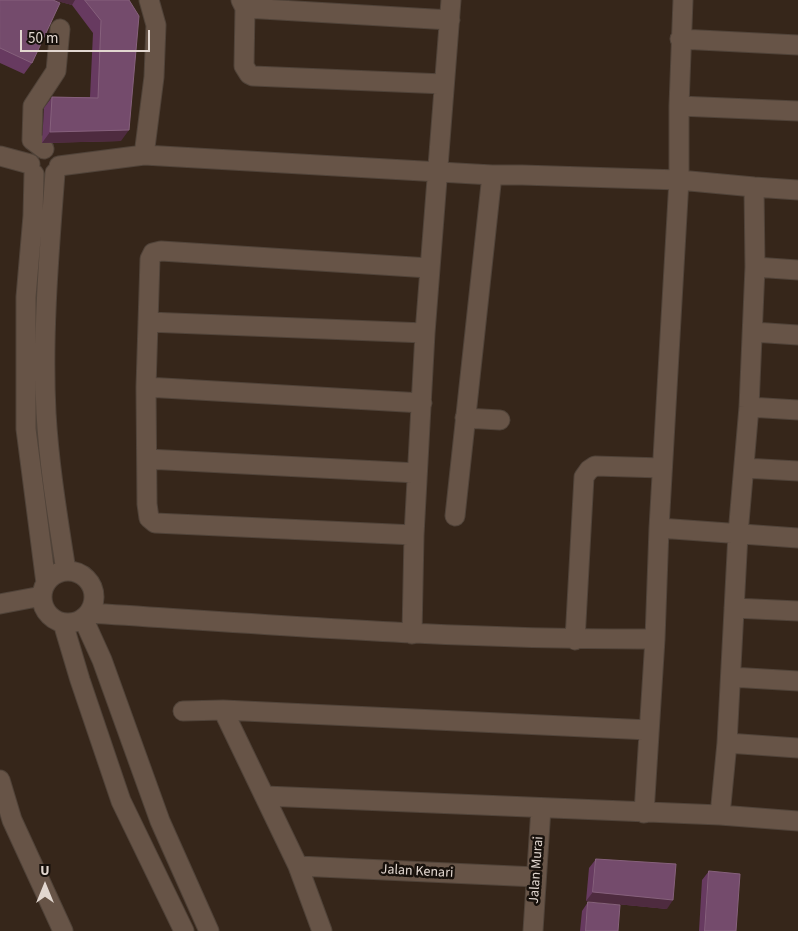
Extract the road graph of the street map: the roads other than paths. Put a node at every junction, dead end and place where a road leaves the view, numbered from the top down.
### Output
1 (148, 0) edge
2 (451, 0) edge
3 (683, 0) edge
4 (243, 4) edge
5 (450, 20) junction
6 (60, 29) dead end
7 (680, 39) junction
8 (798, 45) edge
9 (444, 84) junction
10 (679, 106) junction
11 (798, 111) edge
12 (44, 149) junction
13 (144, 155) junction
14 (0, 156) edge
15 (32, 169) junction
16 (57, 169) junction
17 (438, 172) junction
18 (492, 175) junction
19 (679, 180) junction
20 (754, 187) junction
21 (798, 190) edge
22 (32, 227) junction
23 (51, 228) junction
24 (755, 267) junction
25 (429, 268) junction
26 (798, 270) edge
27 (26, 297) junction
28 (46, 299) junction
29 (148, 322) junction
30 (753, 332) junction
31 (425, 333) junction
32 (798, 334) edge
33 (25, 357) junction
34 (45, 357) junction
35 (146, 387) junction
36 (422, 403) junction
37 (749, 407) junction
38 (798, 410) edge
39 (27, 411) junction
40 (46, 412) junction
41 (465, 418) junction
42 (500, 420) dead end
43 (147, 459) junction
44 (662, 468) junction
45 (744, 468) junction
46 (798, 471) edge
47 (417, 473) junction
48 (55, 500) junction
49 (35, 504) junction
50 (455, 516) dead end
51 (659, 528) junction
52 (738, 534) junction
53 (414, 535) junction
54 (798, 538) edge
55 (66, 571) junction
56 (44, 589) junction
57 (0, 604) edge
58 (734, 608) junction
59 (798, 611) edge
60 (86, 616) junction
61 (63, 623) junction
62 (412, 634) junction
63 (655, 639) junction
64 (575, 640) junction
65 (732, 677) junction
66 (798, 681) edge
67 (223, 710) junction
68 (183, 711) dead end
69 (649, 730) junction
70 (727, 743) junction
71 (798, 748) edge
72 (0, 780) edge
73 (265, 796) junction
74 (541, 808) junction
75 (644, 813) junction
76 (720, 815) junction
77 (798, 821) edge
78 (298, 866) junction
79 (536, 877) junction
80 (63, 931) edge
81 (184, 931) edge
82 (209, 931) edge
83 (322, 931) edge
84 (533, 931) edge

1 - 13 street
2 - 5 street
3 - 7 street
4 - 5 street
4 - 9 street
5 - 9 street
6 - 12 street
7 - 8 street
7 - 10 street
9 - 17 street
10 - 11 street
10 - 19 street
12 - 15 street
12 - 16 street
13 - 16 street
13 - 17 street
14 - 15 street
15 - 16 street
15 - 22 street
16 - 23 street
17 - 18 street
17 - 25 street
18 - 19 street
18 - 41 street
19 - 20 street
19 - 44 street
20 - 21 street
20 - 24 street
22 - 23 street
22 - 27 street
23 - 28 street
24 - 26 street
24 - 30 street
25 - 29 street
25 - 31 street
27 - 28 street
27 - 33 street
28 - 34 street
29 - 31 street
29 - 35 street
30 - 32 street
30 - 37 street
31 - 36 street
33 - 34 street
33 - 39 street
34 - 40 street
35 - 36 street
35 - 43 street
36 - 47 street
37 - 38 street
37 - 45 street
39 - 40 street
39 - 49 street
40 - 48 street
41 - 42 street
41 - 50 street
43 - 47 street
43 - 53 street
44 - 51 street
44 - 64 street
45 - 46 street
45 - 52 street
47 - 53 street
48 - 49 street
48 - 55 street
49 - 56 street
51 - 52 street
51 - 63 street
52 - 54 street
52 - 58 street
53 - 62 street
55 - 56 street
55 - 60 street
56 - 57 street
56 - 61 street
58 - 59 street
58 - 65 street
60 - 61 street
60 - 62 street
60 - 82 street
61 - 81 street
62 - 64 street
63 - 64 street
63 - 69 street
65 - 66 street
65 - 70 street
67 - 68 street
67 - 69 street
67 - 73 street
69 - 75 street
70 - 71 street
70 - 76 street
72 - 80 street
73 - 74 street
73 - 78 street
74 - 75 street
74 - 79 street, Jalan Murai
75 - 76 street
76 - 77 street
78 - 79 street, Jalan Kenari
78 - 83 street
79 - 84 street, Jalan Murai

